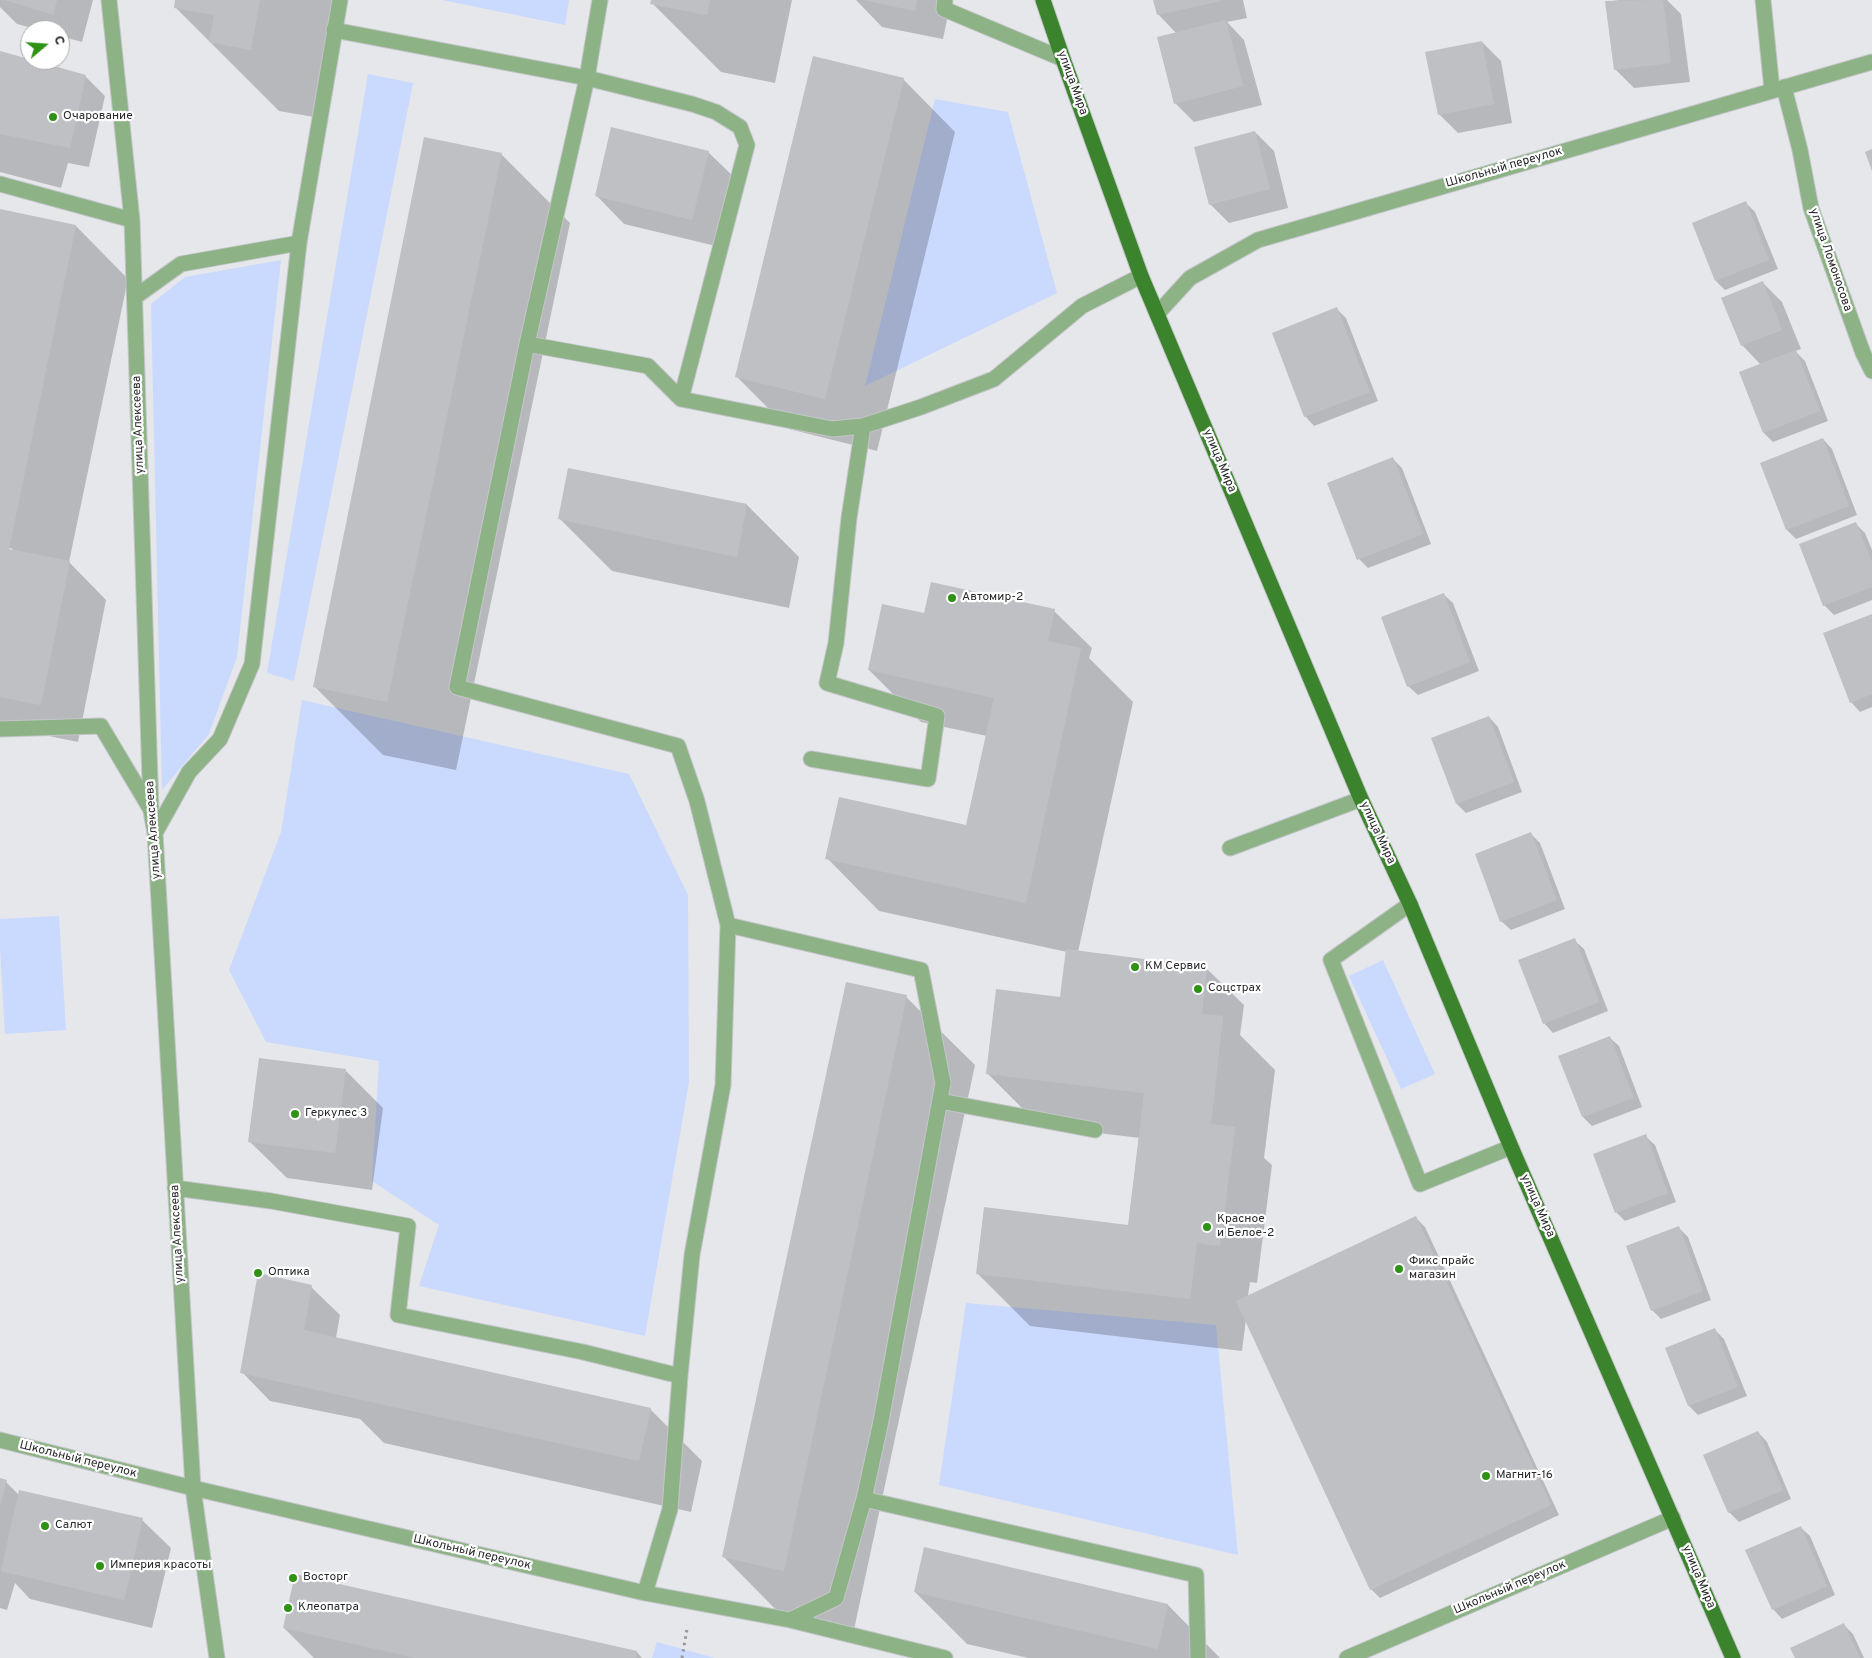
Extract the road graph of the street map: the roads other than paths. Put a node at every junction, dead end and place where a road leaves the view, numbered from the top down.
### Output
1 (109, 0) edge
2 (340, 0) edge
3 (600, 0) edge
4 (945, 0) edge
5 (1043, 0) edge
6 (1762, 0) edge
7 (334, 30) junction
8 (1062, 59) junction
9 (1872, 62) edge
10 (587, 78) junction
11 (1778, 88) junction
12 (0, 184) edge
13 (132, 220) junction
14 (298, 242) junction
15 (1141, 276) junction
16 (135, 297) junction
17 (1157, 314) junction
18 (527, 344) junction
19 (1872, 371) edge
20 (681, 399) junction
21 (863, 426) junction
22 (0, 729) edge
23 (811, 759) dead end
24 (1361, 799) junction
25 (152, 811) junction
26 (155, 833) junction
27 (1230, 848) dead end
28 (1410, 904) junction
29 (728, 925) junction
30 (940, 1101) junction
31 (1095, 1130) dead end
32 (1511, 1147) junction
33 (175, 1188) junction
34 (680, 1376) junction
35 (0, 1440) edge
36 (193, 1488) junction
37 (864, 1499) junction
38 (1673, 1518) junction
39 (645, 1593) junction
40 (790, 1620) junction
41 (216, 1658) edge
42 (945, 1658) edge
43 (1198, 1658) edge
44 (1347, 1658) edge
45 (1733, 1658) edge

1 - 13 street, улица Алексеева
2 - 7 street
3 - 10 street
4 - 8 street
5 - 8 main road, улица Мира
6 - 11 street, улица Ломоносова
7 - 10 street
7 - 14 street
8 - 15 main road, улица Мира
9 - 11 street, Школьный переулок
10 - 18 street
10 - 20 street
11 - 17 street, Школьный переулок
11 - 19 street, улица Ломоносова
12 - 13 street
13 - 16 street, улица Алексеева
14 - 16 street
14 - 26 street
15 - 17 main road, улица Мира
15 - 21 street
16 - 25 street, улица Алексеева
17 - 24 main road, улица Мира
18 - 20 street
18 - 29 street
20 - 21 street
21 - 23 street
22 - 25 street
24 - 27 street
24 - 28 main road, улица Мира
25 - 26 street, улица Алексеева
26 - 33 street, улица Алексеева
28 - 32 main road, улица Мира
28 - 32 street
29 - 30 street
29 - 34 street
30 - 31 street
30 - 37 street
32 - 38 main road, улица Мира
33 - 34 street
33 - 36 street, улица Алексеева
34 - 39 street
35 - 36 street, Школьный переулок
36 - 39 street, Школьный переулок
36 - 41 street, улица Алексеева
37 - 40 street
37 - 43 street
38 - 44 street, Школьный переулок
38 - 45 main road, улица Мира
39 - 40 street, Школьный переулок
40 - 42 street, Школьный переулок

